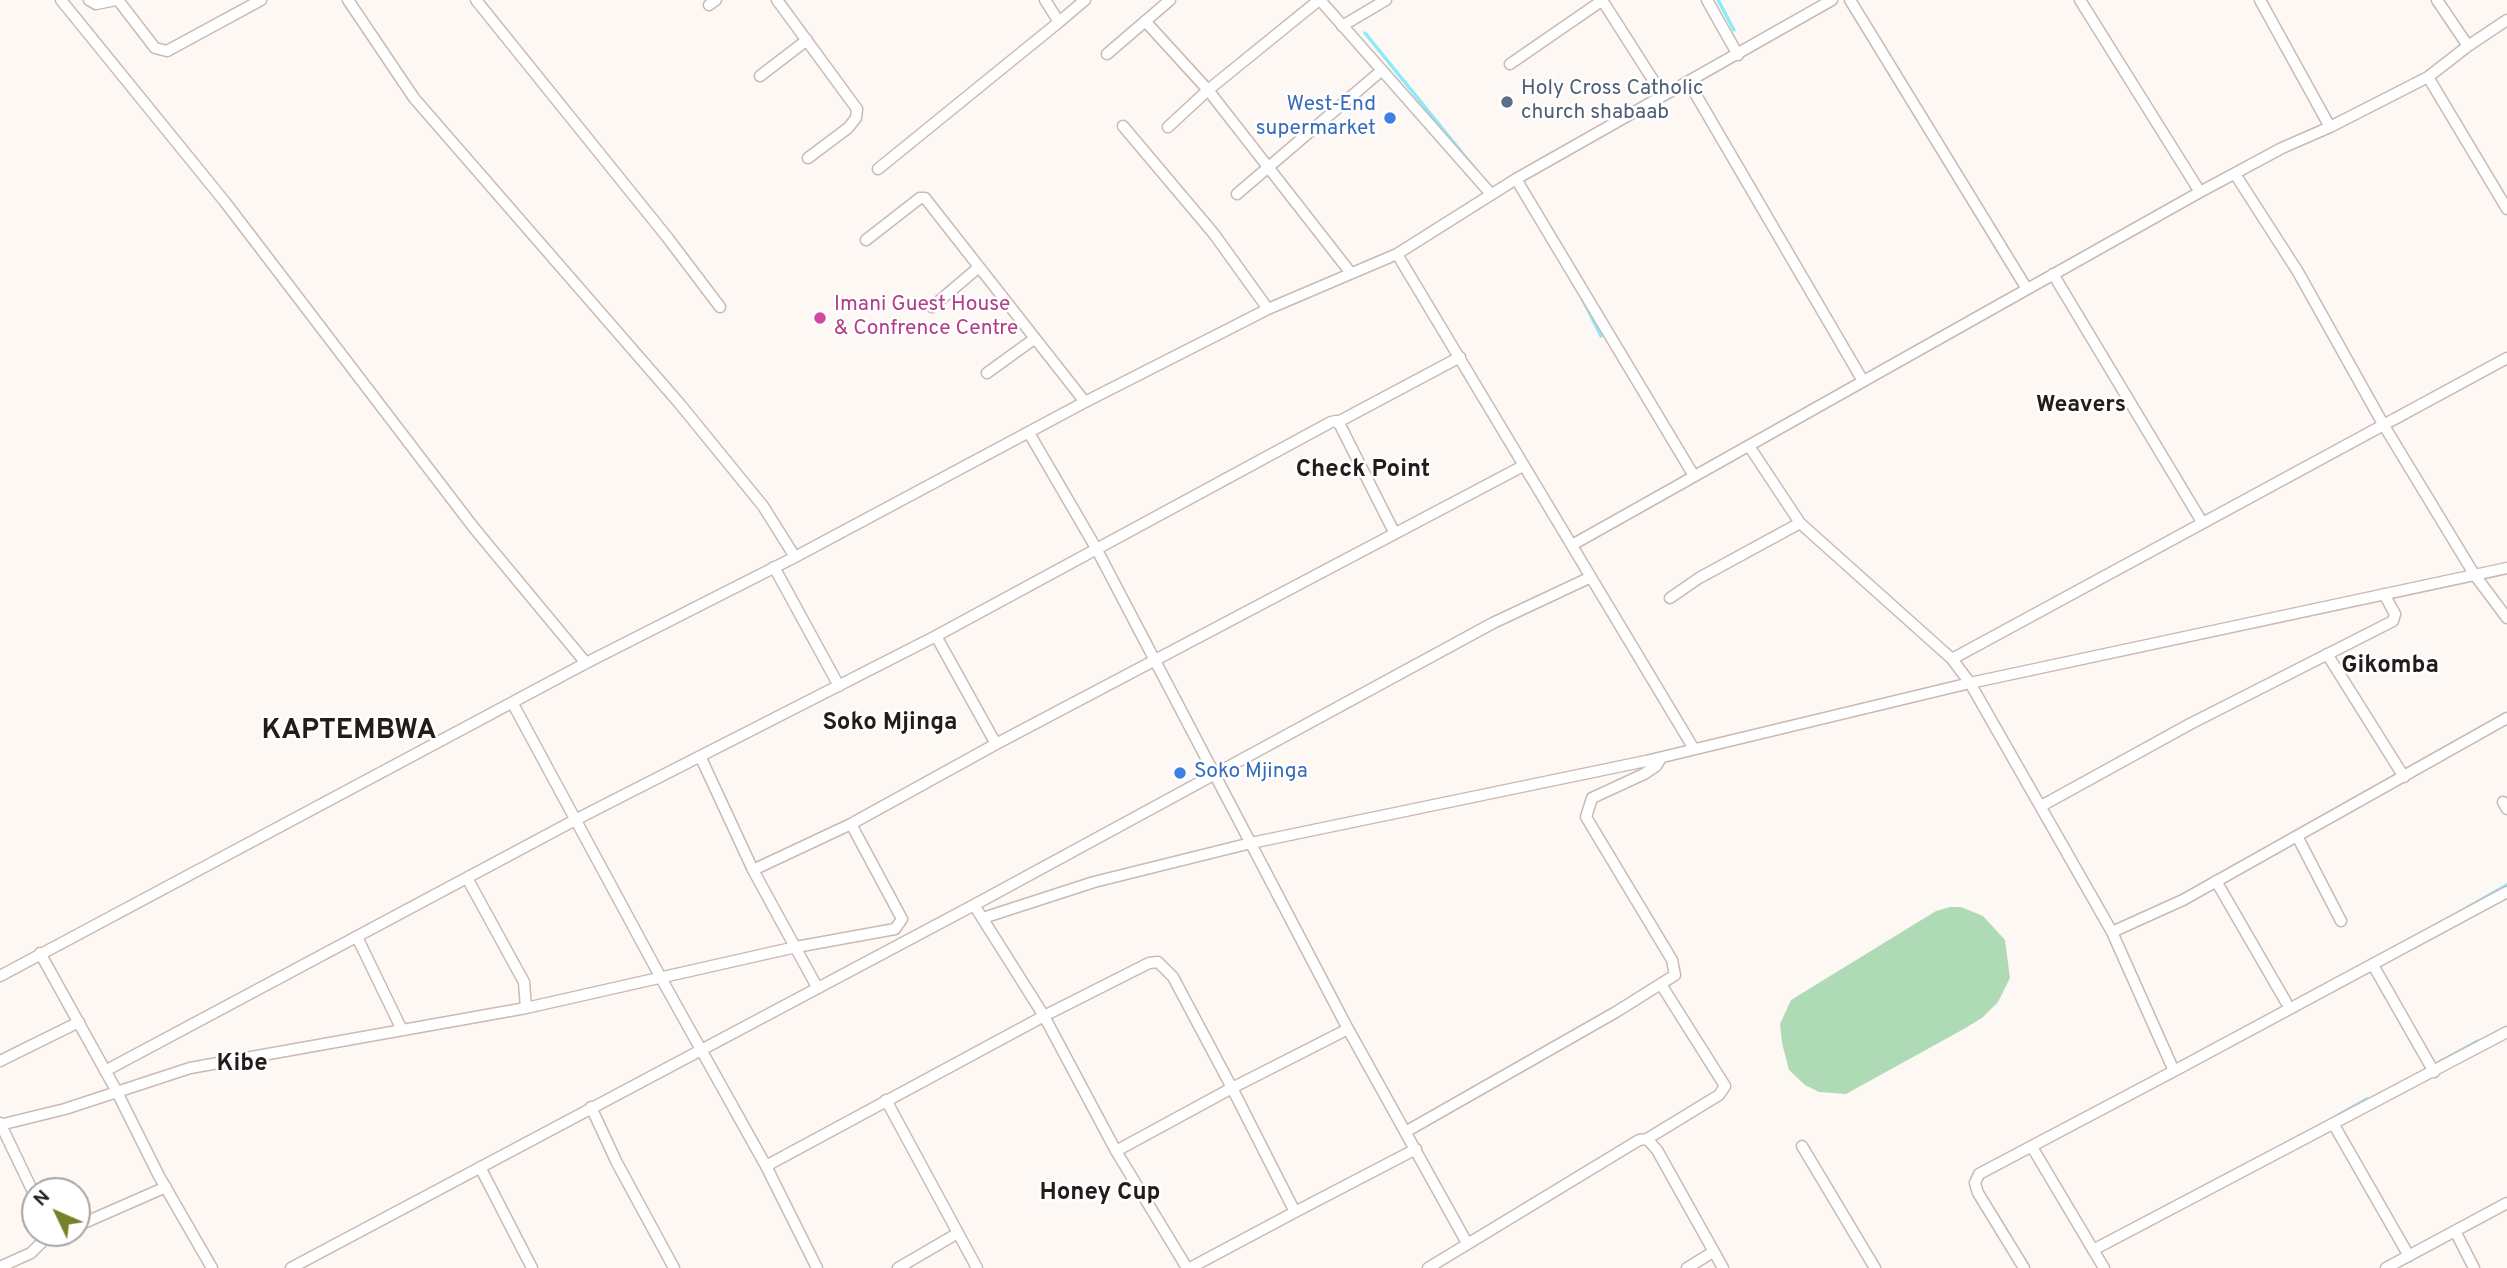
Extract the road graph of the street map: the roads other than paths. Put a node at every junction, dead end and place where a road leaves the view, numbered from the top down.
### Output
1 (61, 0) edge
2 (89, 0) edge
3 (117, 0) edge
4 (261, 0) edge
5 (348, 0) edge
6 (476, 0) edge
7 (777, 0) edge
8 (1045, 0) edge
9 (1085, 0) edge
10 (1170, 0) edge
11 (1320, 0) edge
12 (1386, 0) edge
13 (1602, 0) edge
14 (1707, 0) edge
15 (1832, 0) edge
16 (1850, 0) edge
17 (2080, 0) edge
18 (2260, 0) edge
19 (2437, 0) edge
20 (2507, 20) edge
21 (1145, 21) junction
22 (1059, 22) junction
23 (1342, 26) junction
24 (807, 40) junction
25 (2468, 46) junction
26 (1107, 54) dead end
27 (1738, 55) junction
28 (1510, 64) dead end
29 (1381, 71) junction
30 (760, 76) dead end
31 (2428, 77) junction
32 (1689, 83) junction
33 (1208, 90) junction
34 (1662, 94) junction
35 (1123, 126) dead end
36 (1168, 127) dead end
37 (2330, 127) junction
38 (808, 158) dead end
39 (1270, 166) junction
40 (878, 169) dead end
41 (2235, 174) junction
42 (1517, 178) junction
43 (2200, 192) junction
44 (1237, 194) dead end
45 (1491, 194) junction
46 (2507, 209) edge
47 (866, 240) dead end
48 (1397, 254) junction
49 (979, 267) junction
50 (1350, 272) junction
51 (2053, 274) junction
52 (2027, 289) junction
53 (720, 307) dead end
54 (933, 307) dead end
55 (1268, 309) junction
56 (1034, 339) junction
57 (1460, 356) junction
58 (2507, 358) edge
59 (987, 373) dead end
60 (1863, 381) junction
61 (1085, 402) junction
62 (1338, 422) junction
63 (2383, 424) junction
64 (1029, 433) junction
65 (1749, 446) junction
66 (1523, 466) junction
67 (1694, 476) junction
68 (2202, 522) junction
69 (1800, 523) junction
70 (1394, 532) junction
71 (1572, 545) junction
72 (1096, 548) junction
73 (795, 557) junction
74 (774, 567) junction
75 (2507, 568) edge
76 (2474, 574) junction
77 (1591, 577) junction
78 (2384, 594) junction
79 (1670, 598) dead end
80 (2507, 618) edge
81 (936, 636) junction
82 (2327, 654) junction
83 (1952, 659) junction
84 (1155, 660) junction
85 (586, 663) junction
86 (1970, 683) junction
87 (839, 686) junction
88 (513, 704) junction
89 (2507, 718) edge
90 (996, 744) junction
91 (1694, 749) junction
92 (701, 758) junction
93 (1661, 758) junction
94 (1215, 771) junction
95 (2404, 776) junction
96 (2043, 805) junction
97 (577, 819) junction
98 (851, 824) junction
99 (2297, 836) junction
100 (1251, 843) junction
101 (753, 870) junction
102 (467, 878) junction
103 (2216, 881) junction
104 (2507, 892) edge
105 (974, 905) junction
106 (983, 918) junction
107 (2341, 921) dead end
108 (2112, 932) junction
109 (357, 937) junction
110 (796, 947) junction
111 (40, 953) junction
112 (2373, 965) junction
113 (0, 976) edge
114 (661, 978) junction
115 (1662, 986) junction
116 (817, 987) junction
117 (2286, 1002) dead end
118 (526, 1008) junction
119 (1044, 1016) junction
120 (79, 1023) junction
121 (1348, 1029) junction
122 (402, 1030) junction
123 (2507, 1032) edge
124 (700, 1049) junction
125 (0, 1061) edge
126 (105, 1071) junction
127 (2174, 1071) junction
128 (2434, 1072) junction
129 (1232, 1088) junction
130 (116, 1090) junction
131 (886, 1100) junction
132 (591, 1107) junction
133 (0, 1124) edge
134 (2334, 1125) junction
135 (1406, 1131) junction
136 (1647, 1139) junction
137 (1802, 1146) dead end
138 (2032, 1147) junction
139 (1416, 1149) junction
140 (1116, 1151) junction
141 (766, 1166) junction
142 (480, 1167) junction
143 (26, 1177) edge
144 (166, 1187) junction
145 (2507, 1203) edge
146 (1295, 1212) junction
147 (91, 1220) edge
148 (2455, 1231) junction
149 (957, 1233) junction
150 (1467, 1243) junction
151 (38, 1247) edge
152 (2093, 1250) junction
153 (1713, 1252) junction
154 (2409, 1256) junction
155 (0, 1267) edge
156 (212, 1268) edge
157 (291, 1268) edge
158 (533, 1268) edge
159 (674, 1268) edge
160 (817, 1268) edge
161 (898, 1268) edge
162 (977, 1268) edge
163 (1189, 1268) edge
164 (1428, 1268) edge
165 (1687, 1268) edge
166 (1723, 1268) edge
167 (1875, 1268) edge
168 (2024, 1268) edge
169 (2104, 1268) edge
170 (2386, 1268) edge
171 (2474, 1268) edge

1 - 85 street
2 - 3 street
3 - 4 street
5 - 73 street
6 - 53 street
7 - 24 street
8 - 22 street
9 - 22 street
10 - 21 street
11 - 23 street
11 - 33 street
12 - 23 street
13 - 28 street
13 - 34 street
14 - 27 street
15 - 27 street
16 - 52 street
17 - 43 street
18 - 37 street
19 - 25 street
20 - 25 street
21 - 26 street
21 - 33 street
22 - 40 street
23 - 29 street
24 - 30 street
24 - 38 street
25 - 31 street
27 - 32 street
29 - 39 street
29 - 45 street
31 - 37 street
31 - 46 street
32 - 34 street
32 - 60 street
33 - 36 street
33 - 39 street
34 - 42 street
35 - 55 street
37 - 41 street
39 - 44 street
39 - 50 street
41 - 43 street
41 - 63 street
42 - 45 street
42 - 67 street
43 - 51 street
45 - 48 street
47 - 49 street
48 - 50 street
48 - 57 street
49 - 54 street
49 - 56 street
50 - 55 street
51 - 52 street
51 - 68 street
52 - 60 street
55 - 61 street
56 - 59 street
56 - 61 street
57 - 62 street
57 - 66 street
58 - 63 street
60 - 65 street
61 - 64 street
62 - 70 street
62 - 72 street
63 - 68 street
63 - 76 street
64 - 72 street
64 - 73 street
65 - 67 street
65 - 69 street
66 - 70 street
66 - 71 street
67 - 71 street
68 - 83 street
69 - 79 street
69 - 83 street
70 - 84 street
71 - 77 street
72 - 81 street
72 - 84 street
73 - 74 street
74 - 85 street
74 - 87 street
75 - 76 street
76 - 78 street
76 - 80 street
77 - 91 street
77 - 94 street
78 - 82 street
78 - 86 street
81 - 87 street
81 - 90 street
82 - 95 street
82 - 96 street
83 - 86 street
84 - 90 street
84 - 94 street
85 - 88 street
86 - 91 street
86 - 96 street
87 - 92 street
88 - 97 street
88 - 111 street
89 - 95 street
90 - 98 street
91 - 93 street
92 - 97 street
92 - 101 street
93 - 100 street
93 - 115 street
94 - 100 street
94 - 105 street
95 - 99 street
96 - 108 street
97 - 102 street
97 - 114 street
98 - 101 street
98 - 110 street
99 - 103 street
99 - 107 street
100 - 106 street
100 - 121 street
101 - 110 street
102 - 109 street
102 - 118 street
103 - 108 street
103 - 117 street
104 - 112 street
105 - 106 street
105 - 116 street
106 - 119 street
108 - 127 street
109 - 122 street
109 - 126 street
110 - 114 street
110 - 116 street
111 - 113 street
111 - 120 street
112 - 127 street
112 - 128 street
114 - 118 street
114 - 124 street
115 - 135 street
115 - 136 street
116 - 124 street
118 - 122 street
119 - 129 street
119 - 131 street
119 - 140 street
120 - 125 street
120 - 126 street
121 - 129 street
121 - 135 street
122 - 130 street
123 - 128 street
124 - 132 street
124 - 141 street
126 - 130 street
127 - 138 street
128 - 134 street
129 - 140 street
129 - 146 street
130 - 133 street
130 - 144 street
131 - 141 street
131 - 149 street
132 - 142 street
132 - 159 street
133 - 143 street
134 - 152 street
134 - 154 street
135 - 139 street
136 - 150 street
136 - 153 street
137 - 167 street
138 - 152 street
138 - 168 street
139 - 146 street
139 - 150 street
140 - 163 street
141 - 160 street
142 - 157 street
142 - 158 street
144 - 147 street
144 - 156 street
145 - 148 street
146 - 163 street
148 - 154 street
148 - 171 street
149 - 161 street
149 - 162 street
150 - 164 street
151 - 155 street
152 - 169 street
153 - 165 street
153 - 166 street
154 - 170 street

